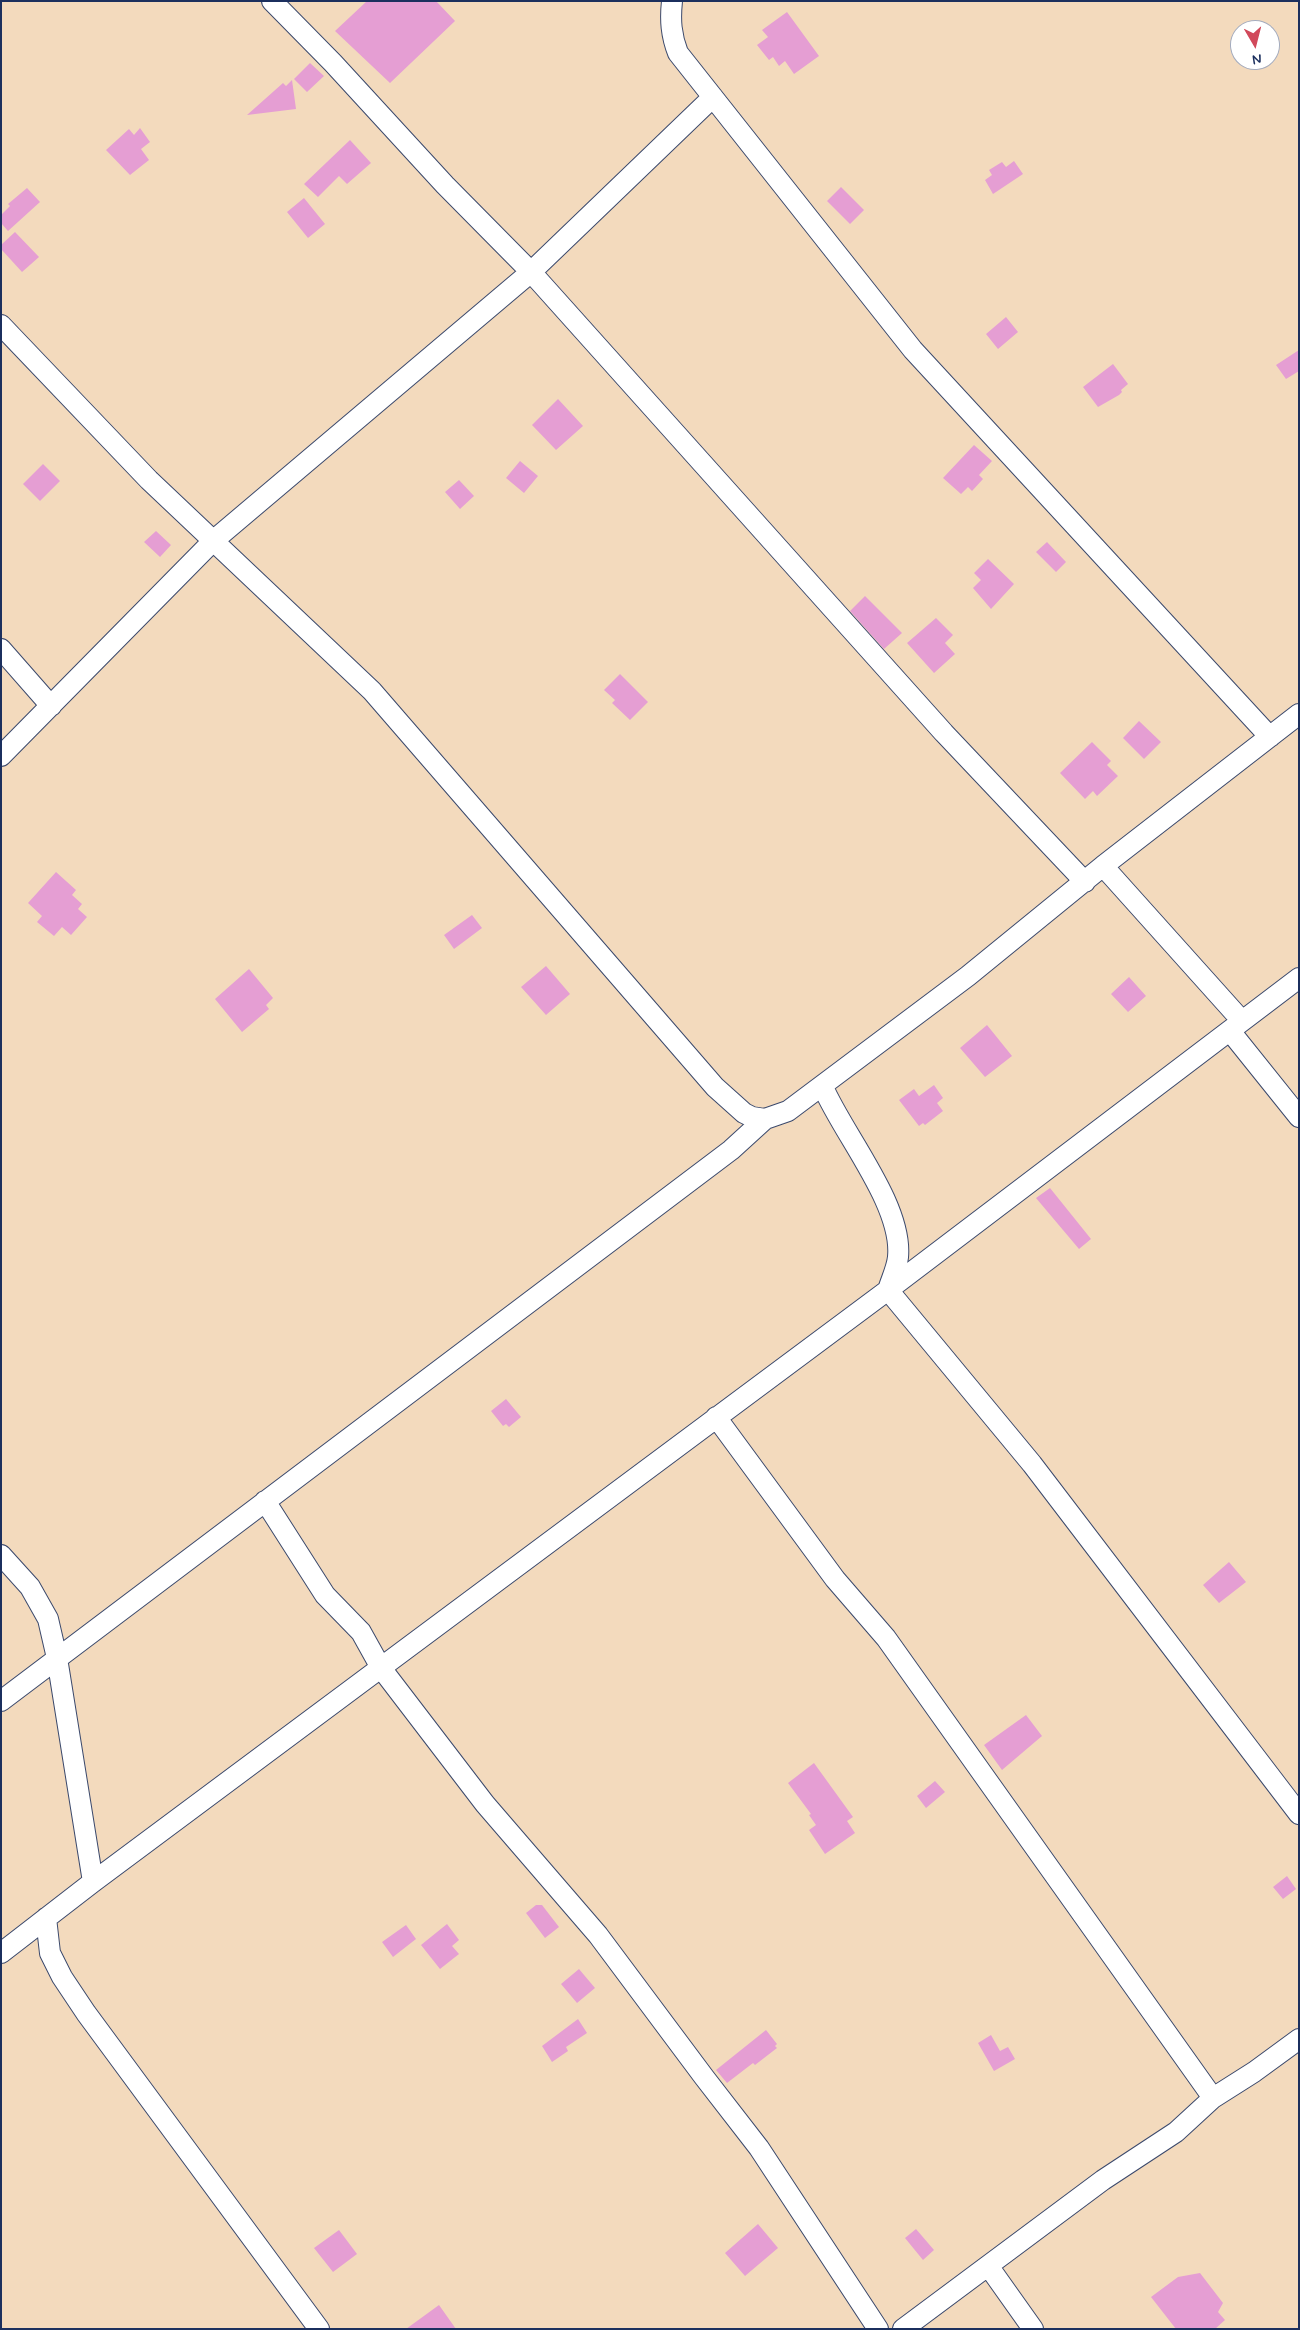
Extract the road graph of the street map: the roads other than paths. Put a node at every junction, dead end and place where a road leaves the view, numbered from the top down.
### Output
1 (272, 1) edge
2 (672, 1) edge
3 (713, 97) junction
4 (531, 272) junction
5 (1, 325) edge
6 (213, 541) junction
7 (1, 649) edge
8 (51, 706) junction
9 (1299, 714) edge
10 (1270, 737) junction
11 (1, 756) edge
12 (1102, 866) junction
13 (1085, 882) junction
14 (1299, 978) edge
15 (1236, 1026) junction
16 (823, 1087) junction
17 (1299, 1117) edge
18 (765, 1119) junction
19 (888, 1290) junction
20 (716, 1417) junction
21 (265, 1501) junction
22 (1, 1555) edge
23 (58, 1658) junction
24 (381, 1668) junction
25 (1, 1701) edge
26 (1299, 1814) edge
27 (93, 1882) junction
28 (46, 1918) junction
29 (1, 1953) edge
30 (1299, 2039) edge
31 (1213, 2098) junction
32 (989, 2267) junction
33 (319, 2329) edge
34 (878, 2329) edge
35 (903, 2329) edge
36 (1033, 2329) edge

1 - 4 street
2 - 3 street
3 - 4 street
3 - 10 street
4 - 6 street
4 - 13 street
5 - 6 street
6 - 8 street
6 - 18 street
7 - 8 street
8 - 11 street
9 - 10 street
10 - 12 street
12 - 13 street
12 - 15 street
13 - 16 street
14 - 15 street
15 - 17 street
15 - 19 street
16 - 18 street
16 - 19 street
18 - 21 street
19 - 20 street
19 - 26 street
20 - 24 street
20 - 31 street
21 - 23 street
21 - 24 street
22 - 23 street
23 - 25 street
23 - 27 street
24 - 27 street
24 - 34 street
27 - 28 street
28 - 29 street
28 - 33 street
30 - 31 street
31 - 32 street
32 - 35 street
32 - 36 street

